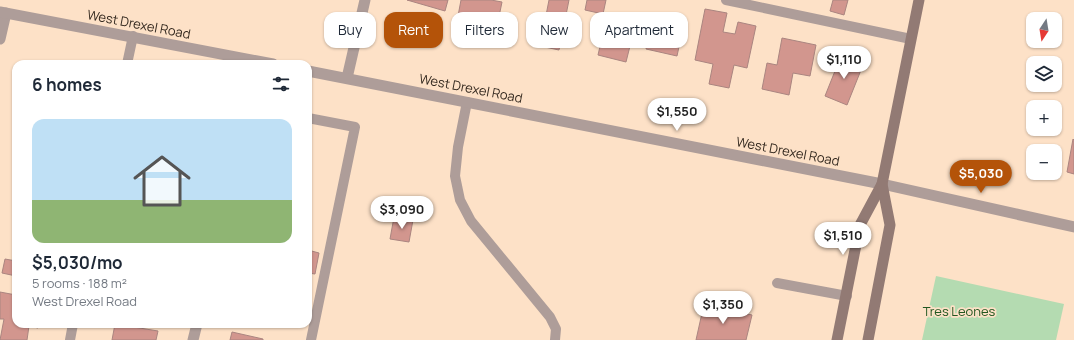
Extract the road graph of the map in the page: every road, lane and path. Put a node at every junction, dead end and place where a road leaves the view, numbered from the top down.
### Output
1 (365, 0) edge
2 (726, 0) edge
3 (918, 0) edge
4 (3, 12) edge
5 (133, 36) junction
6 (0, 39) edge
7 (911, 39) junction
8 (128, 60) edge
9 (241, 60) edge
10 (312, 72) edge
11 (347, 78) junction
12 (468, 102) junction
13 (312, 119) edge
14 (882, 184) junction
15 (1074, 227) edge
16 (777, 283) dead end
17 (847, 296) junction
18 (72, 328) edge
19 (195, 328) edge
20 (70, 340) edge
21 (193, 340) edge
22 (311, 340) edge
23 (555, 340) edge
24 (837, 340) edge
25 (868, 340) edge

1 - 11 street
2 - 7 lane
3 - 7 main road
4 - 5 street, West Drexel Road
4 - 6 street
5 - 8 lane
5 - 9 street, West Drexel Road
7 - 14 main road
10 - 11 street, West Drexel Road
11 - 12 street, West Drexel Road
12 - 14 street, West Drexel Road
12 - 23 lane
13 - 22 lane
14 - 15 street, West Drexel Road
14 - 17 main road
14 - 25 main road
16 - 17 lane
17 - 24 main road
18 - 20 lane
19 - 21 street

